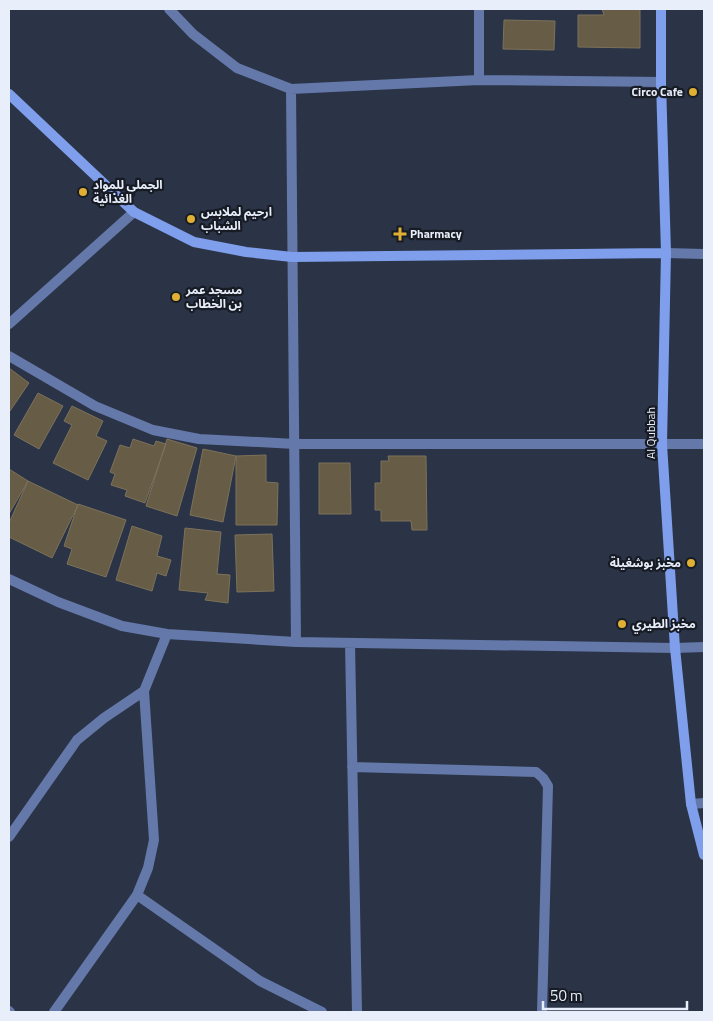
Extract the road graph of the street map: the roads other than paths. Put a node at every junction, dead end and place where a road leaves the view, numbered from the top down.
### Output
1 (168, 9) edge
2 (479, 9) edge
3 (661, 9) edge
4 (479, 80) junction
5 (661, 82) junction
6 (291, 89) junction
7 (9, 94) edge
8 (134, 212) junction
9 (666, 253) junction
10 (704, 254) edge
11 (292, 257) junction
12 (9, 324) edge
13 (9, 356) edge
14 (295, 444) junction
15 (662, 444) junction
16 (704, 444) edge
17 (9, 579) edge
18 (167, 634) junction
19 (296, 642) junction
20 (350, 642) junction
21 (704, 647) edge
22 (675, 648) junction
23 (144, 691) junction
24 (352, 766) junction
25 (704, 803) edge
26 (691, 804) junction
27 (9, 837) edge
28 (704, 855) edge
29 (137, 895) junction
30 (54, 1012) edge
31 (322, 1012) edge
32 (357, 1012) edge
33 (542, 1012) edge

1 - 6 street
2 - 4 street
3 - 5 main road, Al Qubbah
4 - 5 street
4 - 6 street
5 - 9 main road, Al Qubbah
6 - 11 street
7 - 8 main road
8 - 11 main road
8 - 12 street
9 - 10 street
9 - 11 main road
9 - 15 main road, Al Qubbah
11 - 14 street
13 - 14 street
14 - 15 street
14 - 19 street
15 - 16 street
15 - 22 main road, Al Qubbah
17 - 18 street
18 - 19 street
18 - 23 street
19 - 20 street
20 - 22 street
20 - 24 street
21 - 22 street
22 - 26 main road, Al Qubbah
23 - 27 street
23 - 29 street
24 - 32 street
24 - 33 street
25 - 26 street
26 - 28 main road, Al Qubbah
29 - 30 street
29 - 31 street

